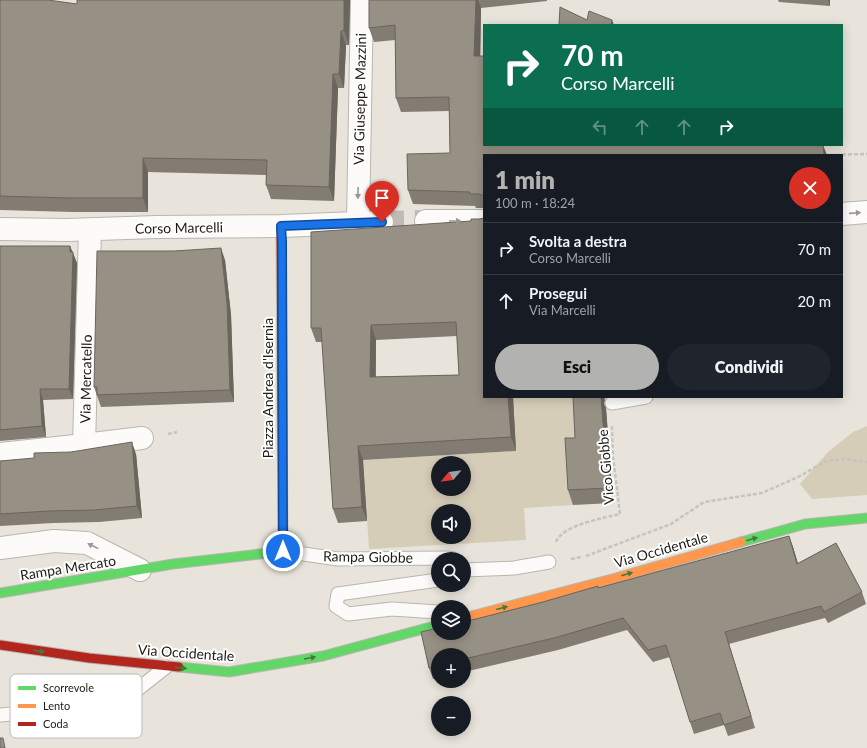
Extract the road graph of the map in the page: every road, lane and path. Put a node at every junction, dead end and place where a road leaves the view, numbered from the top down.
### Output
1 (362, 0) edge
2 (867, 154) edge
3 (843, 155) edge
4 (867, 212) edge
5 (843, 214) edge
6 (426, 221) tunnel mouth
7 (483, 221) edge
8 (358, 222) junction
9 (382, 222) tunnel mouth
10 (281, 226) junction
11 (0, 229) edge
12 (90, 230) junction
13 (639, 398) edge
14 (612, 402) joint
15 (142, 438) dead end
16 (84, 445) junction
17 (0, 454) edge
18 (867, 462) edge
19 (867, 518) edge
20 (0, 548) edge
21 (283, 551) junction
22 (583, 557) dead end
23 (431, 558) edge
24 (549, 562) joint
25 (140, 570) junction
26 (471, 570) edge
27 (431, 581) edge
28 (0, 593) edge
29 (431, 612) edge
30 (471, 614) edge
31 (477, 614) junction
32 (471, 616) edge
33 (431, 627) edge
34 (0, 645) edge
35 (166, 667) junction
36 (142, 686) edge
37 (10, 714) edge
38 (0, 715) edge

1 -> 8 street, Via Giuseppe Mazzini
2 - 3 path
5 -> 4 street
6 -> 7 street
8 - 9 street, Corso Marcelli
8 - 10 street, Corso Marcelli
10 - 12 street, Corso Marcelli
10 - 21 main road, Piazza Andrea d'Isernia
11 - 12 street, Corso Marcelli
12 - 16 street, Via Mercatello
13 - 14 lane
14 - 24 path, Vico Giobbe
15 - 16 street
16 - 17 street
18 - 22 path
31 -> 19 main road, Via Occidentale
25 -> 20 street
21 - 23 lane, Rampa Giobbe
21 - 25 main road, Rampa Mercato
24 - 26 lane
25 - 28 main road, Rampa Mercato
27 - 29 lane, Rampa Giobbe
30 - 31 lane
31 - 32 main road, Via Occidentale
35 -> 33 main road, Via Occidentale
34 -> 35 main road, Via Occidentale
35 - 36 lane
37 - 38 lane

